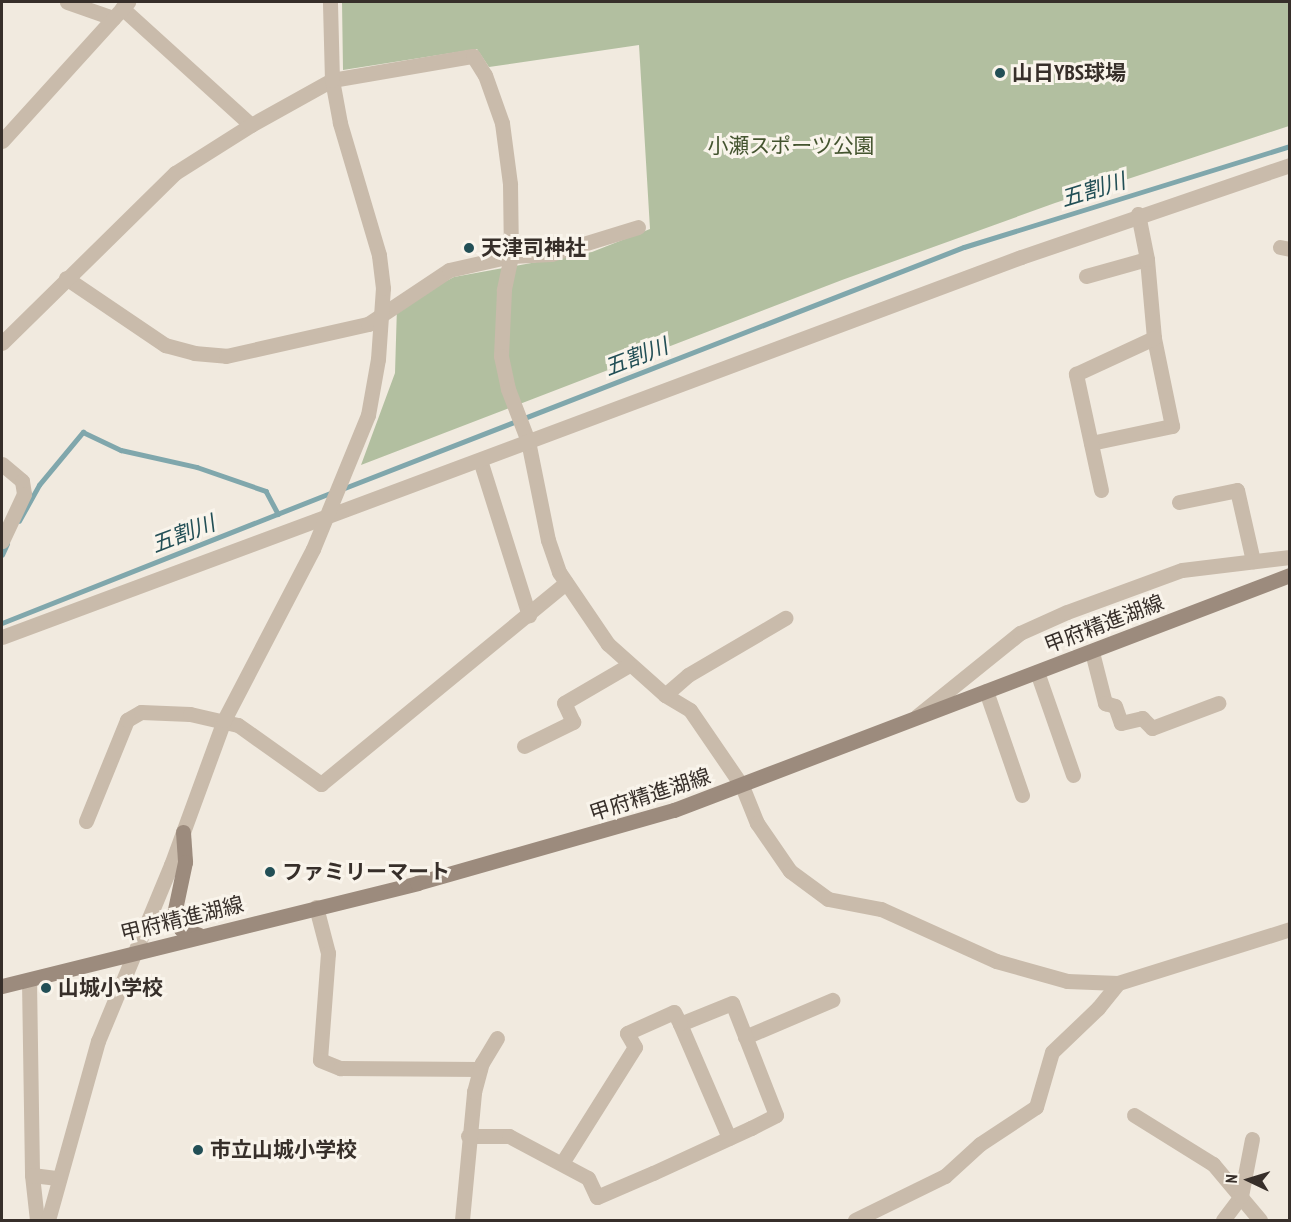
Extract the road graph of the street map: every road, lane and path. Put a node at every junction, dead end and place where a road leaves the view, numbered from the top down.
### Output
1 (67, 2) edge
2 (330, 2) edge
3 (121, 9) edge
4 (332, 80) junction
5 (250, 126) junction
6 (2, 141) edge
7 (1290, 165) edge
8 (1137, 214) junction
9 (638, 228) dead end
10 (511, 256) junction
11 (1147, 260) junction
12 (1086, 276) dead end
13 (66, 278) junction
14 (383, 316) junction
15 (1154, 338) junction
16 (2, 343) edge
17 (526, 436) junction
18 (1091, 443) junction
19 (480, 460) junction
20 (2, 464) edge
21 (1101, 490) dead end
22 (1179, 502) dead end
23 (330, 510) junction
24 (2, 541) edge
25 (1290, 557) edge
26 (1253, 561) junction
27 (1290, 575) edge
28 (566, 583) junction
29 (529, 615) junction
30 (785, 618) dead end
31 (2, 637) edge
32 (1092, 652) junction
33 (629, 665) junction
34 (1037, 672) junction
35 (986, 691) junction
36 (665, 695) junction
37 (1218, 703) dead end
38 (224, 720) junction
39 (913, 720) junction
40 (524, 746) dead end
41 (1073, 775) dead end
42 (742, 786) junction
43 (1022, 795) dead end
44 (86, 820) dead end
45 (183, 832) junction
46 (316, 907) junction
47 (1290, 929) edge
48 (201, 935) junction
49 (136, 952) junction
50 (29, 981) junction
51 (1118, 983) junction
52 (2, 986) edge
53 (832, 1000) dead end
54 (680, 1024) junction
55 (745, 1037) junction
56 (497, 1038) dead end
57 (480, 1069) junction
58 (1134, 1115) dead end
59 (468, 1136) junction
60 (729, 1138) junction
61 (1252, 1139) dead end
62 (562, 1163) junction
63 (32, 1175) junction
64 (58, 1178) junction
65 (1241, 1196) junction
66 (37, 1221) edge
67 (48, 1221) edge
68 (462, 1221) edge
69 (855, 1221) edge
70 (1223, 1221) edge
71 (1260, 1221) edge

1 - 3 street
2 - 4 street
3 - 5 street
3 - 6 street
4 - 5 street
4 - 10 street
4 - 14 street
5 - 13 street
7 - 8 street
8 - 11 street
8 - 17 street
9 - 10 street
10 - 14 street
10 - 17 street
11 - 12 street
11 - 15 street
13 - 14 street
13 - 16 street
14 - 23 street
15 - 18 street
15 - 18 street
17 - 19 street
17 - 28 street
18 - 21 street
19 - 23 street
19 - 29 street
20 - 24 street
22 - 26 street
23 - 31 street
23 - 38 street
25 - 26 street
26 - 39 street
27 - 32 main road, 甲府精進湖線
28 - 29 street
28 - 33 street
29 - 38 street
30 - 36 street
32 - 34 main road, 甲府精進湖線
32 - 37 street
33 - 36 street
33 - 40 street
34 - 35 main road, 甲府精進湖線
34 - 41 street
35 - 39 main road, 甲府精進湖線
35 - 43 street
36 - 42 street
38 - 44 street
38 - 45 street
39 - 42 main road, 甲府精進湖線
42 - 46 main road, 甲府精進湖線
42 - 51 street
45 - 48 main road
45 - 49 street
46 - 48 main road, 甲府精進湖線
46 - 57 street
47 - 51 street
48 - 49 main road, 甲府精進湖線
49 - 50 main road, 甲府精進湖線
49 - 64 street
50 - 52 main road, 甲府精進湖線
50 - 63 street
51 - 69 street
53 - 55 street
54 - 55 street
54 - 60 street
54 - 62 street
55 - 60 street
56 - 57 street
57 - 59 street
58 - 65 street
59 - 62 street
59 - 68 street
60 - 62 street
61 - 65 street
63 - 64 street
63 - 66 street
64 - 67 street
65 - 70 street
65 - 71 street

